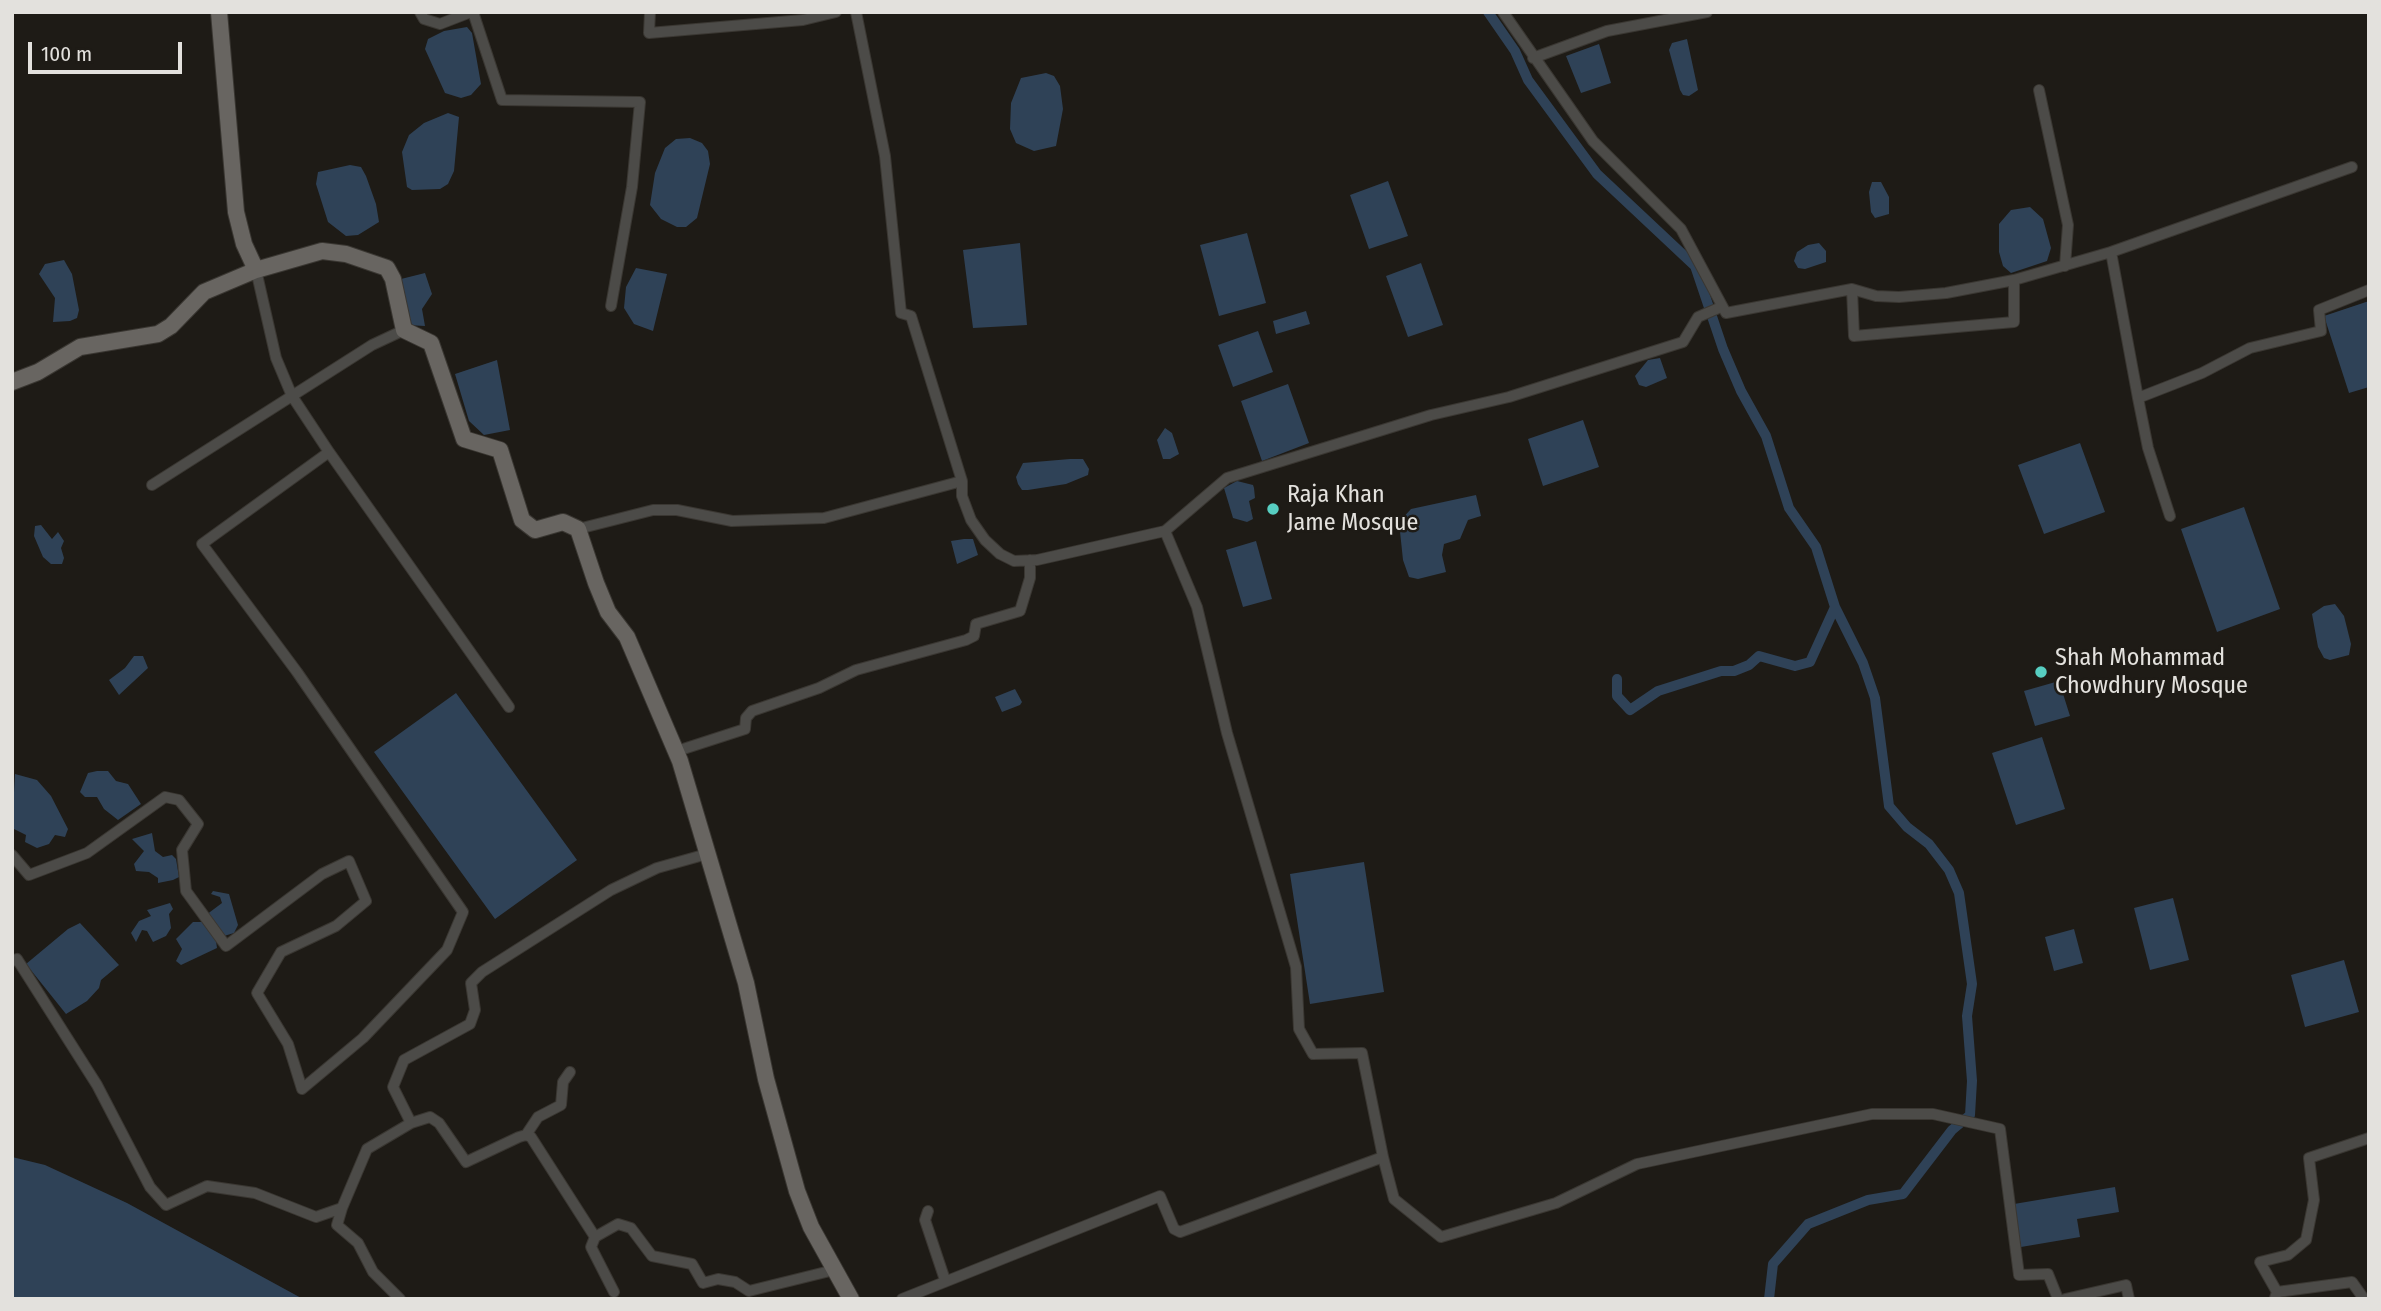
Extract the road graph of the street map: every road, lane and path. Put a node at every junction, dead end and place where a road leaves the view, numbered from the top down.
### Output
1 (219, 12) edge
2 (420, 12) edge
3 (472, 12) edge
4 (650, 12) edge
5 (836, 12) edge
6 (856, 12) edge
7 (1503, 12) edge
8 (1707, 12) edge
9 (1533, 58) junction
10 (2039, 90) dead end
11 (2352, 167) dead end
12 (2111, 252) junction
13 (2065, 266) junction
14 (256, 270) junction
15 (2014, 280) junction
16 (1852, 289) junction
17 (2369, 290) edge
18 (611, 306) dead end
19 (1721, 307) junction
20 (404, 330) junction
21 (12, 382) edge
22 (292, 396) junction
23 (2138, 398) junction
24 (328, 452) junction
25 (962, 481) junction
26 (152, 485) dead end
27 (2171, 516) dead end
28 (578, 529) junction
29 (1166, 531) junction
30 (1030, 560) junction
31 (509, 706) dead end
32 (674, 752) junction
33 (707, 854) junction
34 (12, 855) edge
35 (12, 961) edge
36 (570, 1072) dead end
37 (411, 1123) junction
38 (526, 1135) junction
39 (2369, 1138) edge
40 (1383, 1157) junction
41 (342, 1208) junction
42 (928, 1211) dead end
43 (595, 1237) junction
44 (834, 1270) junction
45 (945, 1280) junction
46 (614, 1292) dead end
47 (2276, 1296) edge
48 (400, 1299) edge
49 (850, 1299) edge
50 (902, 1299) edge
51 (2058, 1299) edge
52 (2066, 1299) edge
53 (2129, 1299) edge
54 (2364, 1299) edge

1 - 14 street
2 - 3 street
3 - 18 street
4 - 5 street
6 - 25 street
7 - 9 street
8 - 9 street
9 - 19 street
10 - 13 street
11 - 12 street
12 - 13 street
12 - 23 street
13 - 15 street
14 - 20 street
14 - 21 street
14 - 22 street
15 - 16 street
15 - 16 street
16 - 19 street
17 - 23 street
19 - 29 street
20 - 22 street
20 - 28 street
22 - 24 street
22 - 26 street
23 - 27 street
24 - 31 street
24 - 34 street
25 - 28 street
25 - 30 street
28 - 32 street
29 - 30 street
29 - 40 street
30 - 32 street
32 - 33 street
33 - 37 street
33 - 44 street
35 - 41 street
36 - 38 street
37 - 38 street
37 - 41 street
38 - 43 street
39 - 47 street
40 - 45 street
40 - 51 street
41 - 48 street
42 - 45 street
43 - 44 street
43 - 46 street
44 - 49 street
45 - 50 street
47 - 54 street
52 - 53 street

